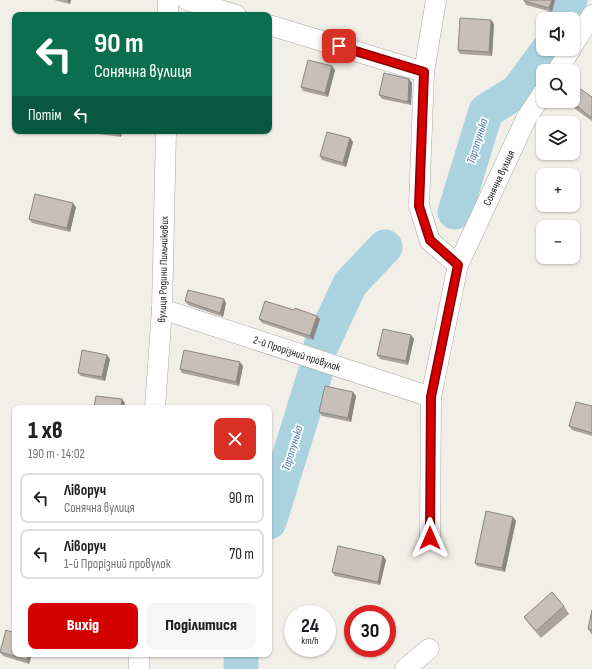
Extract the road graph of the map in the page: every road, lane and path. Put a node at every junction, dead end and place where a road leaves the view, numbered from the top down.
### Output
1 (168, 0) edge
2 (187, 0) edge
3 (436, 0) edge
4 (168, 12) edge
5 (226, 12) edge
6 (592, 15) edge
7 (272, 26) edge
8 (580, 34) edge
9 (424, 72) junction
10 (536, 104) edge
11 (166, 134) edge
12 (458, 265) junction
13 (162, 309) junction
14 (431, 397) junction
15 (155, 405) edge
16 (430, 538) dead end
17 (430, 649) dead end
18 (140, 657) edge
19 (139, 669) edge
20 (405, 669) edge

1 - 4 street
2 - 5 street
3 - 9 street
6 - 8 street
7 - 9 street
9 - 12 street
10 - 12 street, Сонячна вулиця
11 - 13 street, вулиця Родини Пильчикових
12 - 14 street, Сонячна вулиця
13 - 14 street, 2-й Прорізний провулок
13 - 15 street, вулиця Родини Пильчикових
14 - 16 street, Сонячна вулиця
17 - 20 street
18 - 19 street

